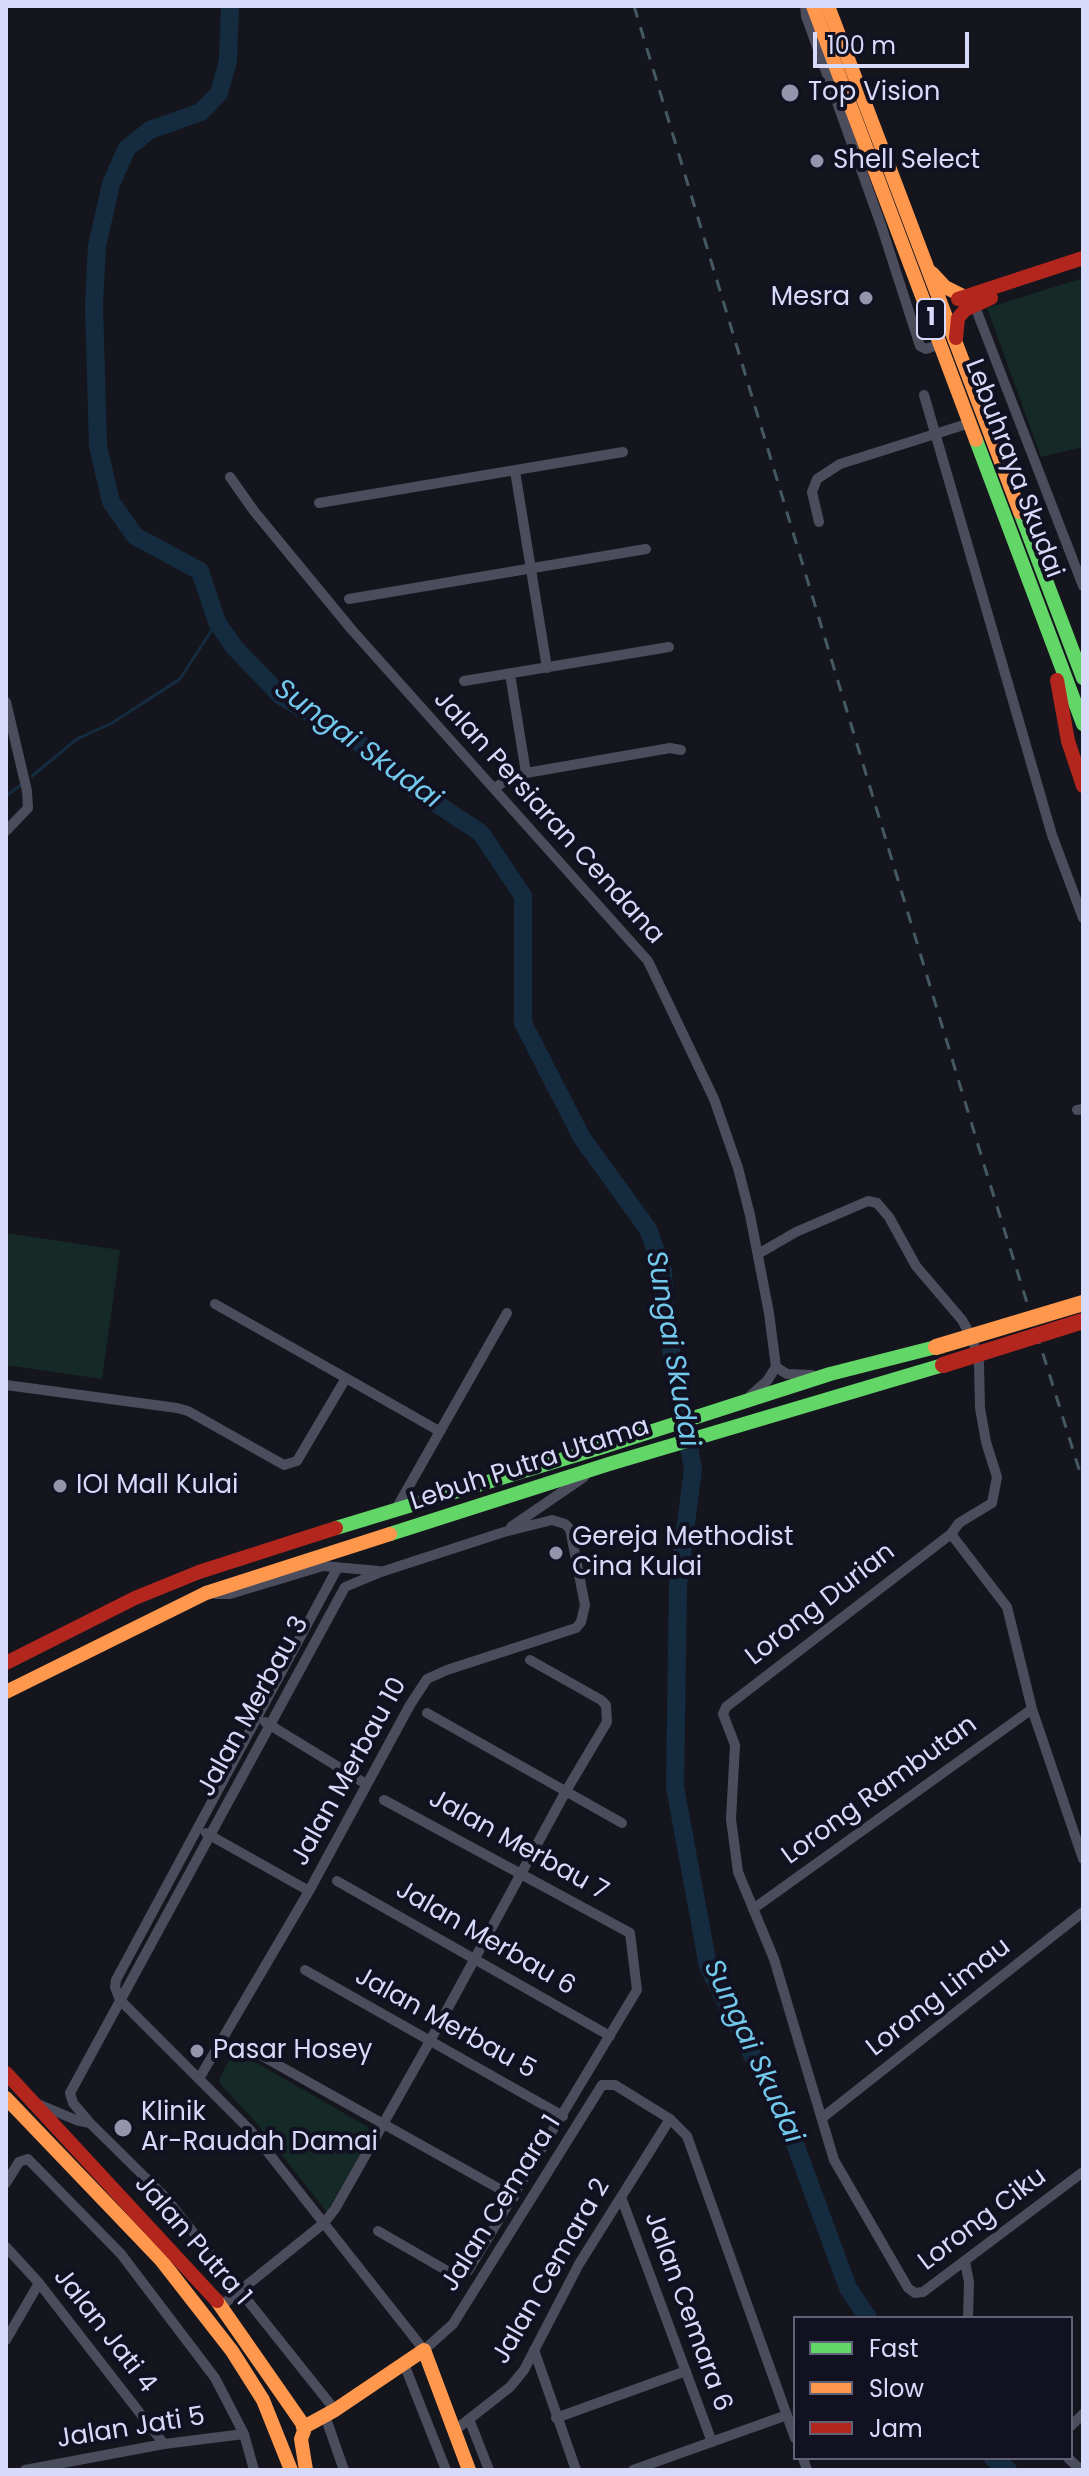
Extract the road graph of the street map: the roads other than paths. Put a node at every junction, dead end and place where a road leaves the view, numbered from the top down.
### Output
1 (805, 6) edge
2 (813, 6) edge
3 (828, 6) edge
4 (1083, 258) edge
5 (1083, 268) edge
6 (930, 271) junction
7 (970, 300) junction
8 (942, 304) junction
9 (948, 343) junction
10 (949, 366) junction
11 (924, 395) dead end
12 (970, 423) junction
13 (935, 434) junction
14 (623, 452) dead end
15 (515, 471) junction
16 (230, 477) dead end
17 (319, 503) dead end
18 (819, 522) dead end
19 (646, 549) dead end
20 (532, 568) junction
21 (1083, 586) edge
22 (349, 599) dead end
23 (1049, 632) junction
24 (669, 647) dead end
25 (547, 668) junction
26 (510, 674) junction
27 (1083, 678) edge
28 (464, 681) dead end
29 (6, 702) edge
30 (1083, 724) edge
31 (681, 750) dead end
32 (526, 773) junction
33 (1083, 786) edge
34 (494, 788) junction
35 (6, 831) edge
36 (1083, 918) edge
37 (758, 1254) junction
38 (1083, 1303) edge
39 (215, 1304) dead end
40 (507, 1313) dead end
41 (1083, 1321) edge
42 (776, 1367) junction
43 (830, 1374) junction
44 (346, 1378) junction
45 (6, 1385) edge
46 (736, 1405) junction
47 (439, 1431) junction
48 (602, 1467) junction
49 (396, 1509) junction
50 (504, 1532) junction
51 (951, 1534) junction
52 (338, 1567) junction
53 (579, 1568) joint
54 (381, 1572) junction
55 (206, 1593) junction
56 (530, 1660) dead end
57 (6, 1663) edge
58 (6, 1692) edge
59 (1032, 1709) junction
60 (427, 1713) dead end
61 (256, 1717) junction
62 (269, 1725) junction
63 (366, 1784) junction
64 (566, 1791) junction
65 (384, 1800) dead end
66 (622, 1823) dead end
67 (197, 1828) junction
68 (209, 1835) junction
69 (1083, 1859) edge
70 (520, 1873) junction
71 (337, 1881) dead end
72 (309, 1891) junction
73 (753, 1909) junction
74 (1083, 1912) edge
75 (474, 1959) junction
76 (305, 1970) dead end
77 (120, 2000) junction
78 (610, 2036) junction
79 (430, 2041) junction
80 (253, 2051) dead end
81 (6, 2073) edge
82 (200, 2077) junction
83 (6, 2098) edge
84 (36, 2103) junction
85 (563, 2116) junction
86 (822, 2118) junction
87 (670, 2119) junction
88 (90, 2123) junction
89 (383, 2123) junction
90 (1083, 2172) edge
91 (6, 2183) edge
92 (514, 2197) junction
93 (621, 2197) junction
94 (324, 2223) junction
95 (378, 2231) dead end
96 (6, 2247) edge
97 (965, 2262) junction
98 (39, 2283) junction
99 (239, 2291) junction
100 (221, 2306) junction
101 (968, 2316) edge
102 (6, 2340) edge
103 (424, 2350) junction
104 (534, 2350) junction
105 (404, 2364) junction
106 (686, 2371) junction
107 (330, 2413) junction
108 (787, 2415) junction
109 (556, 2418) junction
110 (469, 2419) junction
111 (300, 2428) junction
112 (454, 2431) junction
113 (793, 2432) edge
114 (244, 2434) junction
115 (278, 2435) junction
116 (712, 2442) junction
117 (164, 2444) junction
118 (25, 2470) edge
119 (254, 2470) edge
120 (291, 2470) edge
121 (306, 2470) edge
122 (344, 2470) edge
123 (446, 2470) edge
124 (469, 2470) edge
125 (489, 2470) edge
126 (576, 2470) edge
127 (633, 2470) edge

1 - 9 street
2 - 9 main road, Lebuhraya Skudai / 1
3 - 6 main road, Lebuhraya Skudai / 1
4 - 7 main road
5 - 7 main road
6 - 7 main road
6 - 8 main road, Lebuhraya Skudai / 1
7 - 8 main road
7 - 9 main road
7 - 21 street
8 - 9 main road, Lebuhraya Skudai / 1
8 - 10 main road
9 - 10 main road, Lebuhraya Skudai / 1
9 - 27 main road, Lebuhraya Skudai / 1
10 - 12 main road, Lebuhraya Skudai / 1
11 - 13 street
12 - 13 street
12 - 23 main road, Lebuhraya Skudai / 1
13 - 18 street
13 - 36 street
14 - 15 street
15 - 17 street
15 - 20 street
16 - 34 street, Jalan Persiaran Cendana
19 - 20 street
20 - 22 street
20 - 25 street
23 - 30 main road, Lebuhraya Skudai / 1
23 - 33 main road
24 - 25 street
25 - 26 street
26 - 28 street
26 - 32 street
29 - 35 street
31 - 32 street
32 - 34 street
34 - 37 street, Jalan Persiaran Cendana
37 - 42 street, Jalan Persiaran Cendana
37 - 51 street, Lorong Durian
38 - 43 main road, Lebuh Putra Utama, bridge
39 - 44 street
40 - 47 street
41 - 48 main road, Lebuh Putra Utama, bridge
42 - 43 street
42 - 46 street
43 - 46 main road, Lebuh Putra Utama
44 - 45 street
44 - 47 street
46 - 49 main road, Lebuh Putra Utama
47 - 49 street
48 - 50 street
48 - 55 main road, Lebuh Putra Utama
49 - 57 main road, Lebuh Putra Utama
50 - 53 street, Jalan Merbau 3
50 - 54 street, Jalan Merbau 3
51 - 59 street
51 - 73 street, Lorong Durian
52 - 54 street
52 - 55 street
52 - 61 street
53 - 63 street, Jalan Merbau 10
54 - 62 street, Jalan Merbau 3
55 - 58 main road, Lebuh Putra Utama
56 - 64 street
59 - 69 street
59 - 73 street, Lorong Rambutan
60 - 64 street
61 - 62 street
61 - 67 street
62 - 63 street
62 - 68 street, Jalan Merbau 3
63 - 72 street, Jalan Merbau 10
64 - 66 street
64 - 70 street
65 - 70 street, Jalan Merbau 7
67 - 68 street
67 - 77 street
68 - 72 street
68 - 77 street, Jalan Merbau 3
70 - 75 street
70 - 78 street, Jalan Merbau 7
71 - 75 street, Jalan Merbau 6
72 - 82 street, Jalan Merbau 10
73 - 86 street
74 - 86 street, Lorong Limau
75 - 78 street, Jalan Merbau 6
75 - 79 street
76 - 79 street, Jalan Merbau 5
77 - 82 street
77 - 88 street, Jalan Merbau 3
78 - 85 street
79 - 85 street, Jalan Merbau 5
79 - 89 street
80 - 89 street
81 - 84 main road, Jalan Putra 1
82 - 94 street
83 - 115 main road, Jalan Putra 1
84 - 88 street
84 - 100 main road, Jalan Putra 1
85 - 92 street
86 - 97 street, Lorong Ciku
87 - 93 street, Jalan Cemara 2
87 - 103 street, Jalan Cemara 1
87 - 108 street
88 - 99 street
89 - 92 street
89 - 94 street
90 - 97 street, Lorong Ciku
91 - 114 street
92 - 95 street
93 - 104 street, Jalan Cemara 2
93 - 106 street, Jalan Cemara 6
94 - 99 street
94 - 103 street
96 - 98 street, Jalan Jati 4
97 - 101 street
98 - 102 street
98 - 117 street, Jalan Jati 4
99 - 100 street
99 - 107 street
100 - 111 main road, Jalan Putra 1
103 - 105 main road
103 - 112 main road
104 - 109 street
104 - 110 street, Jalan Cemara 2
105 - 107 main road
105 - 123 street
106 - 109 street
106 - 116 street, Jalan Cemara 6
107 - 111 main road
107 - 122 street
108 - 113 street
108 - 116 street
109 - 126 street
110 - 112 street, Jalan Cemara 2
110 - 125 street
111 - 115 main road
111 - 115 main road
111 - 121 main road, Jalan Putra 1
112 - 124 main road
114 - 117 street, Jalan Jati 5
114 - 119 street
115 - 120 main road, Jalan Putra 1
116 - 127 street
117 - 118 street, Jalan Jati 5

